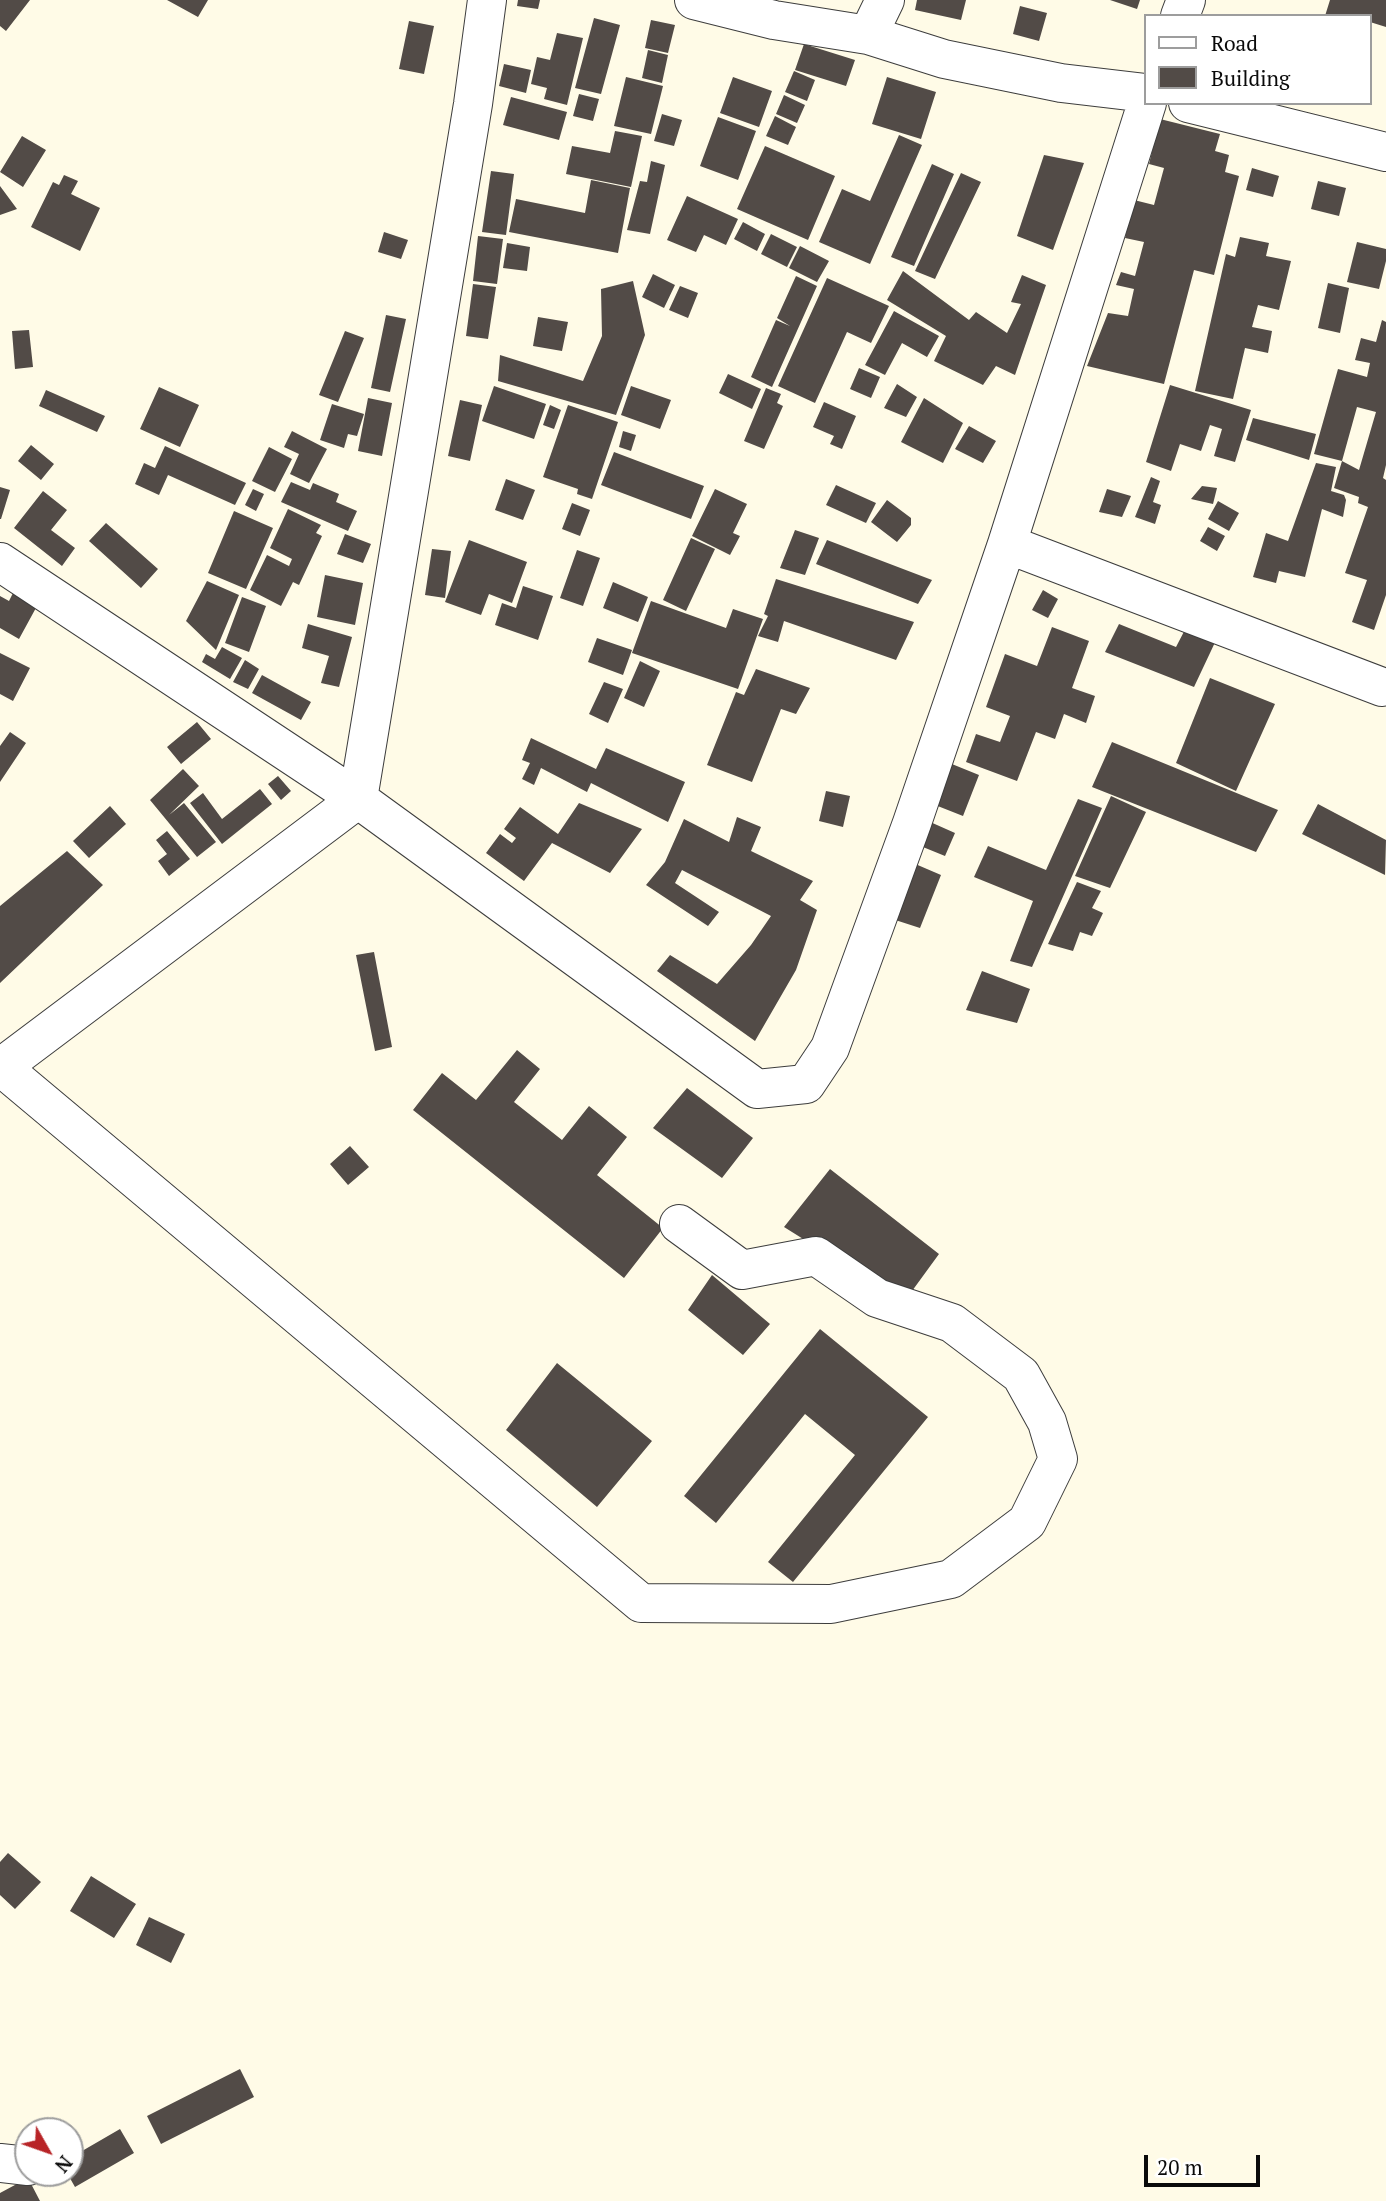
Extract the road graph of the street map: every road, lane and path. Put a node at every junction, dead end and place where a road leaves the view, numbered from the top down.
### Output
1 (487, 0) edge
2 (694, 0) edge
3 (885, 0) edge
4 (867, 35) junction
5 (1144, 93) edge
6 (1146, 105) edge
7 (1196, 105) edge
8 (1386, 152) edge
9 (1007, 544) junction
10 (0, 562) edge
11 (1382, 687) dead end
12 (358, 799) junction
13 (1, 1067) edge
14 (679, 1224) dead end

1 - 12 street
2 - 4 street
3 - 4 street
4 - 5 street
6 - 9 street
7 - 8 street
9 - 11 street
9 - 12 street
10 - 12 street
12 - 13 street
13 - 14 street

